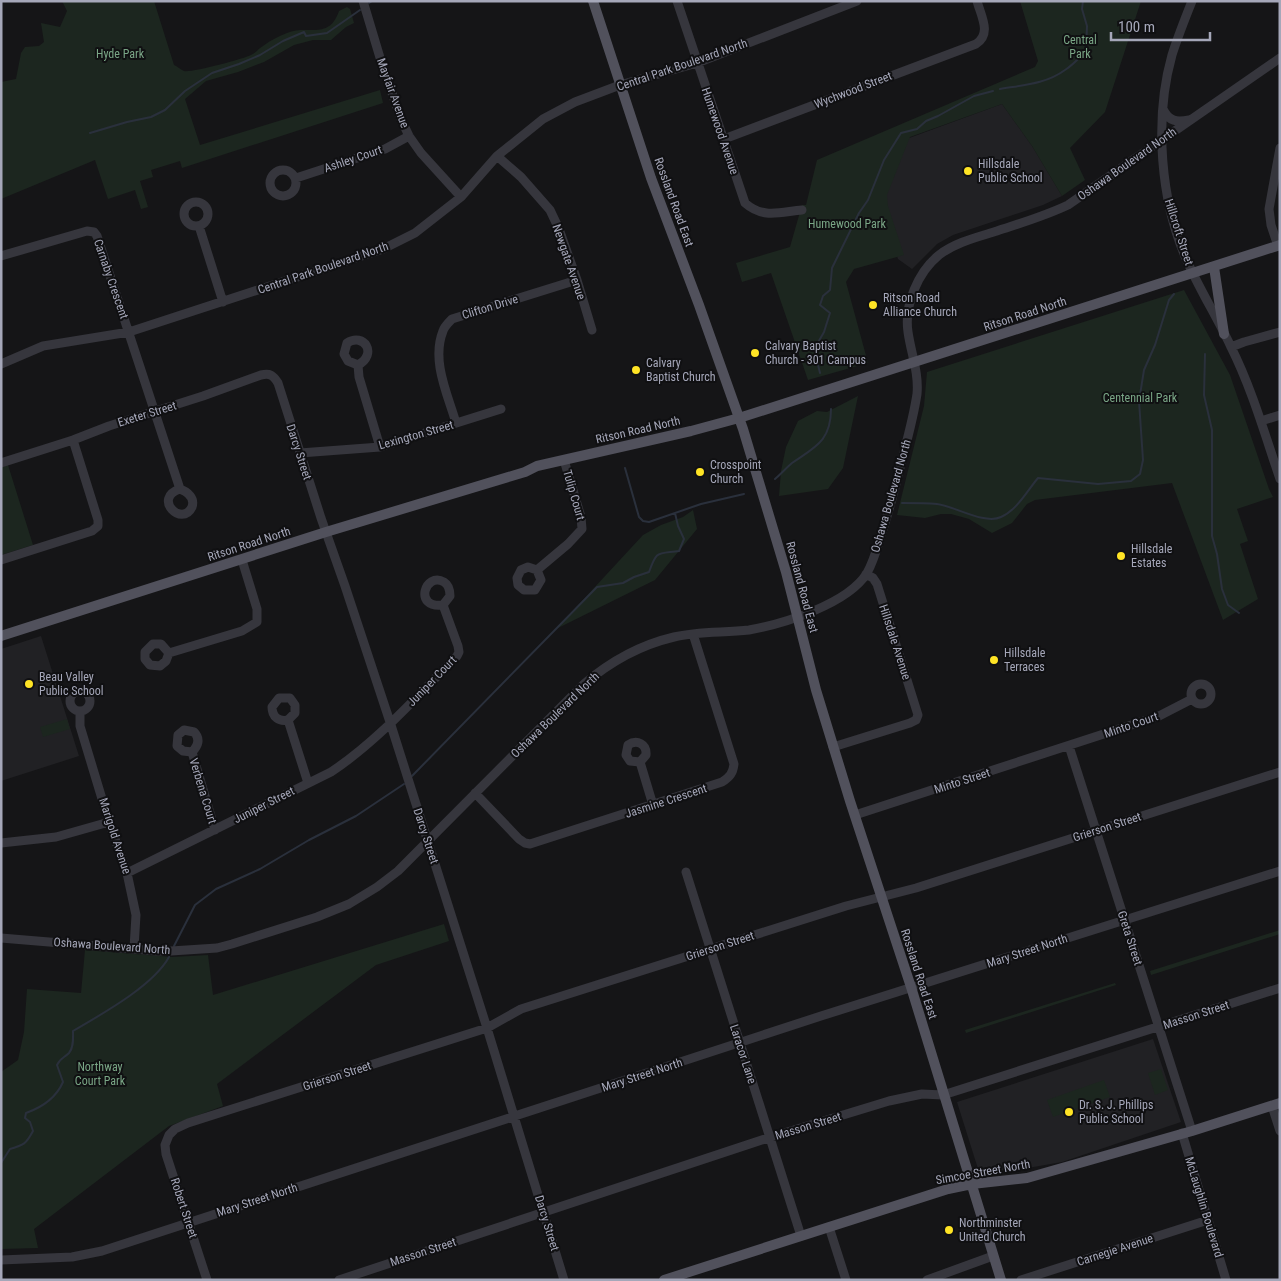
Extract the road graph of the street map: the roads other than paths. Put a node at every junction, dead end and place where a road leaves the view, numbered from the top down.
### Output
1 (363, 1) edge
2 (593, 1) edge
3 (677, 1) edge
4 (857, 1) edge
5 (977, 1) edge
6 (1192, 1) edge
7 (1280, 58) edge
8 (697, 63) junction
9 (620, 85) junction
10 (1163, 107) junction
11 (1189, 120) junction
12 (409, 136) junction
13 (724, 139) junction
14 (1162, 140) junction
15 (1280, 148) edge
16 (497, 156) junction
17 (296, 178) dead end
18 (461, 197) junction
19 (802, 210) dead end
20 (199, 226) dead end
21 (1279, 246) edge
22 (1, 256) edge
23 (1214, 267) junction
24 (1193, 274) junction
25 (577, 280) junction
26 (223, 302) junction
27 (592, 330) dead end
28 (129, 332) junction
29 (1280, 332) edge
30 (1224, 334) junction
31 (1231, 347) junction
32 (914, 363) junction
33 (1, 364) edge
34 (358, 365) dead end
35 (280, 395) joint
36 (501, 409) dead end
37 (156, 411) junction
38 (1280, 415) edge
39 (739, 418) junction
40 (1261, 422) junction
41 (456, 423) junction
42 (72, 440) junction
43 (380, 446) junction
44 (300, 453) junction
45 (564, 460) junction
46 (1, 463) edge
47 (1280, 479) edge
48 (180, 489) dead end
49 (326, 532) junction
50 (1, 560) edge
51 (242, 560) junction
52 (537, 570) dead end
53 (866, 574) junction
54 (443, 605) dead end
55 (797, 616) junction
56 (693, 634) junction
57 (1, 636) edge
58 (169, 653) dead end
59 (1192, 699) dead end
60 (80, 711) dead end
61 (288, 720) dead end
62 (390, 722) junction
63 (1068, 746) junction
64 (833, 747) junction
65 (192, 752) dead end
66 (640, 762) dead end
67 (1280, 772) edge
68 (308, 783) junction
69 (475, 793) junction
70 (653, 805) junction
71 (855, 815) junction
72 (109, 822) junction
73 (215, 830) junction
74 (1095, 830) junction
75 (427, 841) junction
76 (1, 843) edge
77 (1280, 871) edge
78 (686, 872) dead end
79 (127, 873) junction
80 (882, 898) junction
81 (1124, 920) junction
82 (1, 938) edge
83 (134, 948) junction
84 (709, 950) junction
85 (911, 987) junction
86 (1280, 988) edge
87 (1158, 1027) junction
88 (487, 1028) junction
89 (740, 1043) junction
90 (944, 1095) junction
91 (1276, 1104) edge
92 (515, 1118) junction
93 (1280, 1130) edge
94 (1187, 1132) junction
95 (168, 1137) joint
96 (771, 1137) junction
97 (972, 1184) junction
98 (544, 1212) junction
99 (1208, 1220) junction
100 (188, 1222) junction
101 (829, 1227) junction
102 (801, 1236) junction
103 (993, 1256) junction
104 (1, 1260) edge
105 (207, 1280) edge
106 (339, 1280) edge
107 (564, 1280) edge
108 (664, 1280) edge
109 (846, 1280) edge
110 (927, 1280) edge
111 (1001, 1280) edge
112 (1021, 1280) edge
113 (1226, 1280) edge

1 - 12 street, Mayfair Avenue
2 - 9 main road, Rossland Road East
3 - 8 street, Humewood Avenue
4 - 8 street, Central Park Boulevard North
5 - 13 street, Wychwood Street
6 - 10 street, Hillcroft Street
7 - 11 street, Oshawa Boulevard North
8 - 9 street, Central Park Boulevard North
8 - 13 street, Humewood Avenue
9 - 16 street, Central Park Boulevard North
9 - 39 main road, Rossland Road East
10 - 11 street
10 - 14 street, Hillcroft Street
11 - 14 street, Oshawa Boulevard North
12 - 17 street, Ashley Court
12 - 18 street, Mayfair Avenue
13 - 19 street, Humewood Avenue
14 - 24 street, Hillcroft Street
14 - 32 street, Oshawa Boulevard North
15 - 21 street
16 - 18 street, Central Park Boulevard North
16 - 25 street, Newgate Avenue
18 - 26 street, Central Park Boulevard North
20 - 26 street
21 - 23 main road, Ritson Road North
22 - 28 street, Carnaby Crescent
23 - 24 main road, Ritson Road North
23 - 30 main road
24 - 30 street, Hillcroft Street
24 - 32 main road, Ritson Road North
25 - 27 street, Newgate Avenue
25 - 41 street, Clifton Drive
26 - 28 street, Central Park Boulevard North
28 - 33 street, Central Park Boulevard North
28 - 37 street
29 - 31 street
30 - 31 street, Hillcroft Street
31 - 40 street, Hillcroft Street
32 - 39 main road, Ritson Road North
32 - 53 street, Oshawa Boulevard North
34 - 43 street
35 - 37 street, Exeter Street
35 - 44 street, Darcy Street
36 - 41 street, Lexington Street
37 - 42 street, Exeter Street
37 - 48 street
38 - 40 street
39 - 45 main road, Ritson Road North
39 - 55 main road, Rossland Road East
40 - 47 street, Hillcroft Street
41 - 43 street, Lexington Street
42 - 46 street, Exeter Street
42 - 50 street
43 - 44 street, Lexington Street
44 - 49 street, Darcy Street
45 - 49 main road, Ritson Road North
45 - 52 street, Tulip Court
49 - 51 main road, Ritson Road North
49 - 62 street, Darcy Street
51 - 57 main road, Ritson Road North
51 - 58 street
53 - 55 street, Oshawa Boulevard North
53 - 64 street, Hillsdale Avenue
54 - 62 street, Juniper Court
55 - 56 street, Oshawa Boulevard North
55 - 64 main road, Rossland Road East
56 - 69 street, Oshawa Boulevard North
56 - 70 street, Jasmine Crescent
59 - 63 street, Minto Court
60 - 72 street, Marigold Avenue
61 - 68 street
62 - 68 street, Juniper Street
62 - 75 street, Darcy Street
63 - 71 street, Minto Street
63 - 74 street, Greta Street
64 - 71 main road, Rossland Road East
65 - 73 street, Verbena Court
66 - 70 street
67 - 74 street, Grierson Street
68 - 73 street, Juniper Street
69 - 70 street, Jasmine Crescent
69 - 75 street, Oshawa Boulevard North
71 - 80 main road, Rossland Road East
72 - 76 street
72 - 79 street, Marigold Avenue
73 - 79 street, Juniper Street
74 - 80 street, Grierson Street
74 - 81 street, Greta Street
75 - 83 street, Oshawa Boulevard North
75 - 88 street, Darcy Street
77 - 81 street, Mary Street North
78 - 84 street, Laracor Lane
79 - 83 street, Marigold Avenue
80 - 84 street, Grierson Street
80 - 85 main road, Rossland Road East
81 - 85 street, Mary Street North
81 - 87 street, Greta Street
82 - 83 street, Oshawa Boulevard North
84 - 88 street, Grierson Street
84 - 89 street, Laracor Lane
85 - 89 street, Mary Street North
85 - 90 main road, Rossland Road East
86 - 87 street, Masson Street
87 - 90 street, Masson Street
87 - 94 street, Greta Street
88 - 92 street, Darcy Street
88 - 95 street, Grierson Street
89 - 92 street, Mary Street North
89 - 96 street, Laracor Lane
90 - 96 street, Masson Street
90 - 97 main road, Rossland Road East
91 - 93 street
91 - 94 main road, Simcoe Street North
92 - 98 street, Darcy Street
92 - 100 street, Mary Street North
94 - 97 main road, Simcoe Street North
94 - 99 street, McLaughlin Boulevard
95 - 100 street, Robert Street
96 - 98 street, Masson Street
96 - 102 street, Laracor Lane
97 - 101 main road, Simcoe Street North
97 - 103 main road, Rossland Road East
98 - 106 street, Masson Street
98 - 107 street, Darcy Street
99 - 112 street, Carnegie Avenue
99 - 113 street, McLaughlin Boulevard
100 - 104 street, Mary Street North
100 - 105 street, Robert Street
101 - 102 main road, Simcoe Street North
101 - 109 street
102 - 108 main road, Simcoe Street North
103 - 110 street
103 - 111 main road, Rossland Road East

